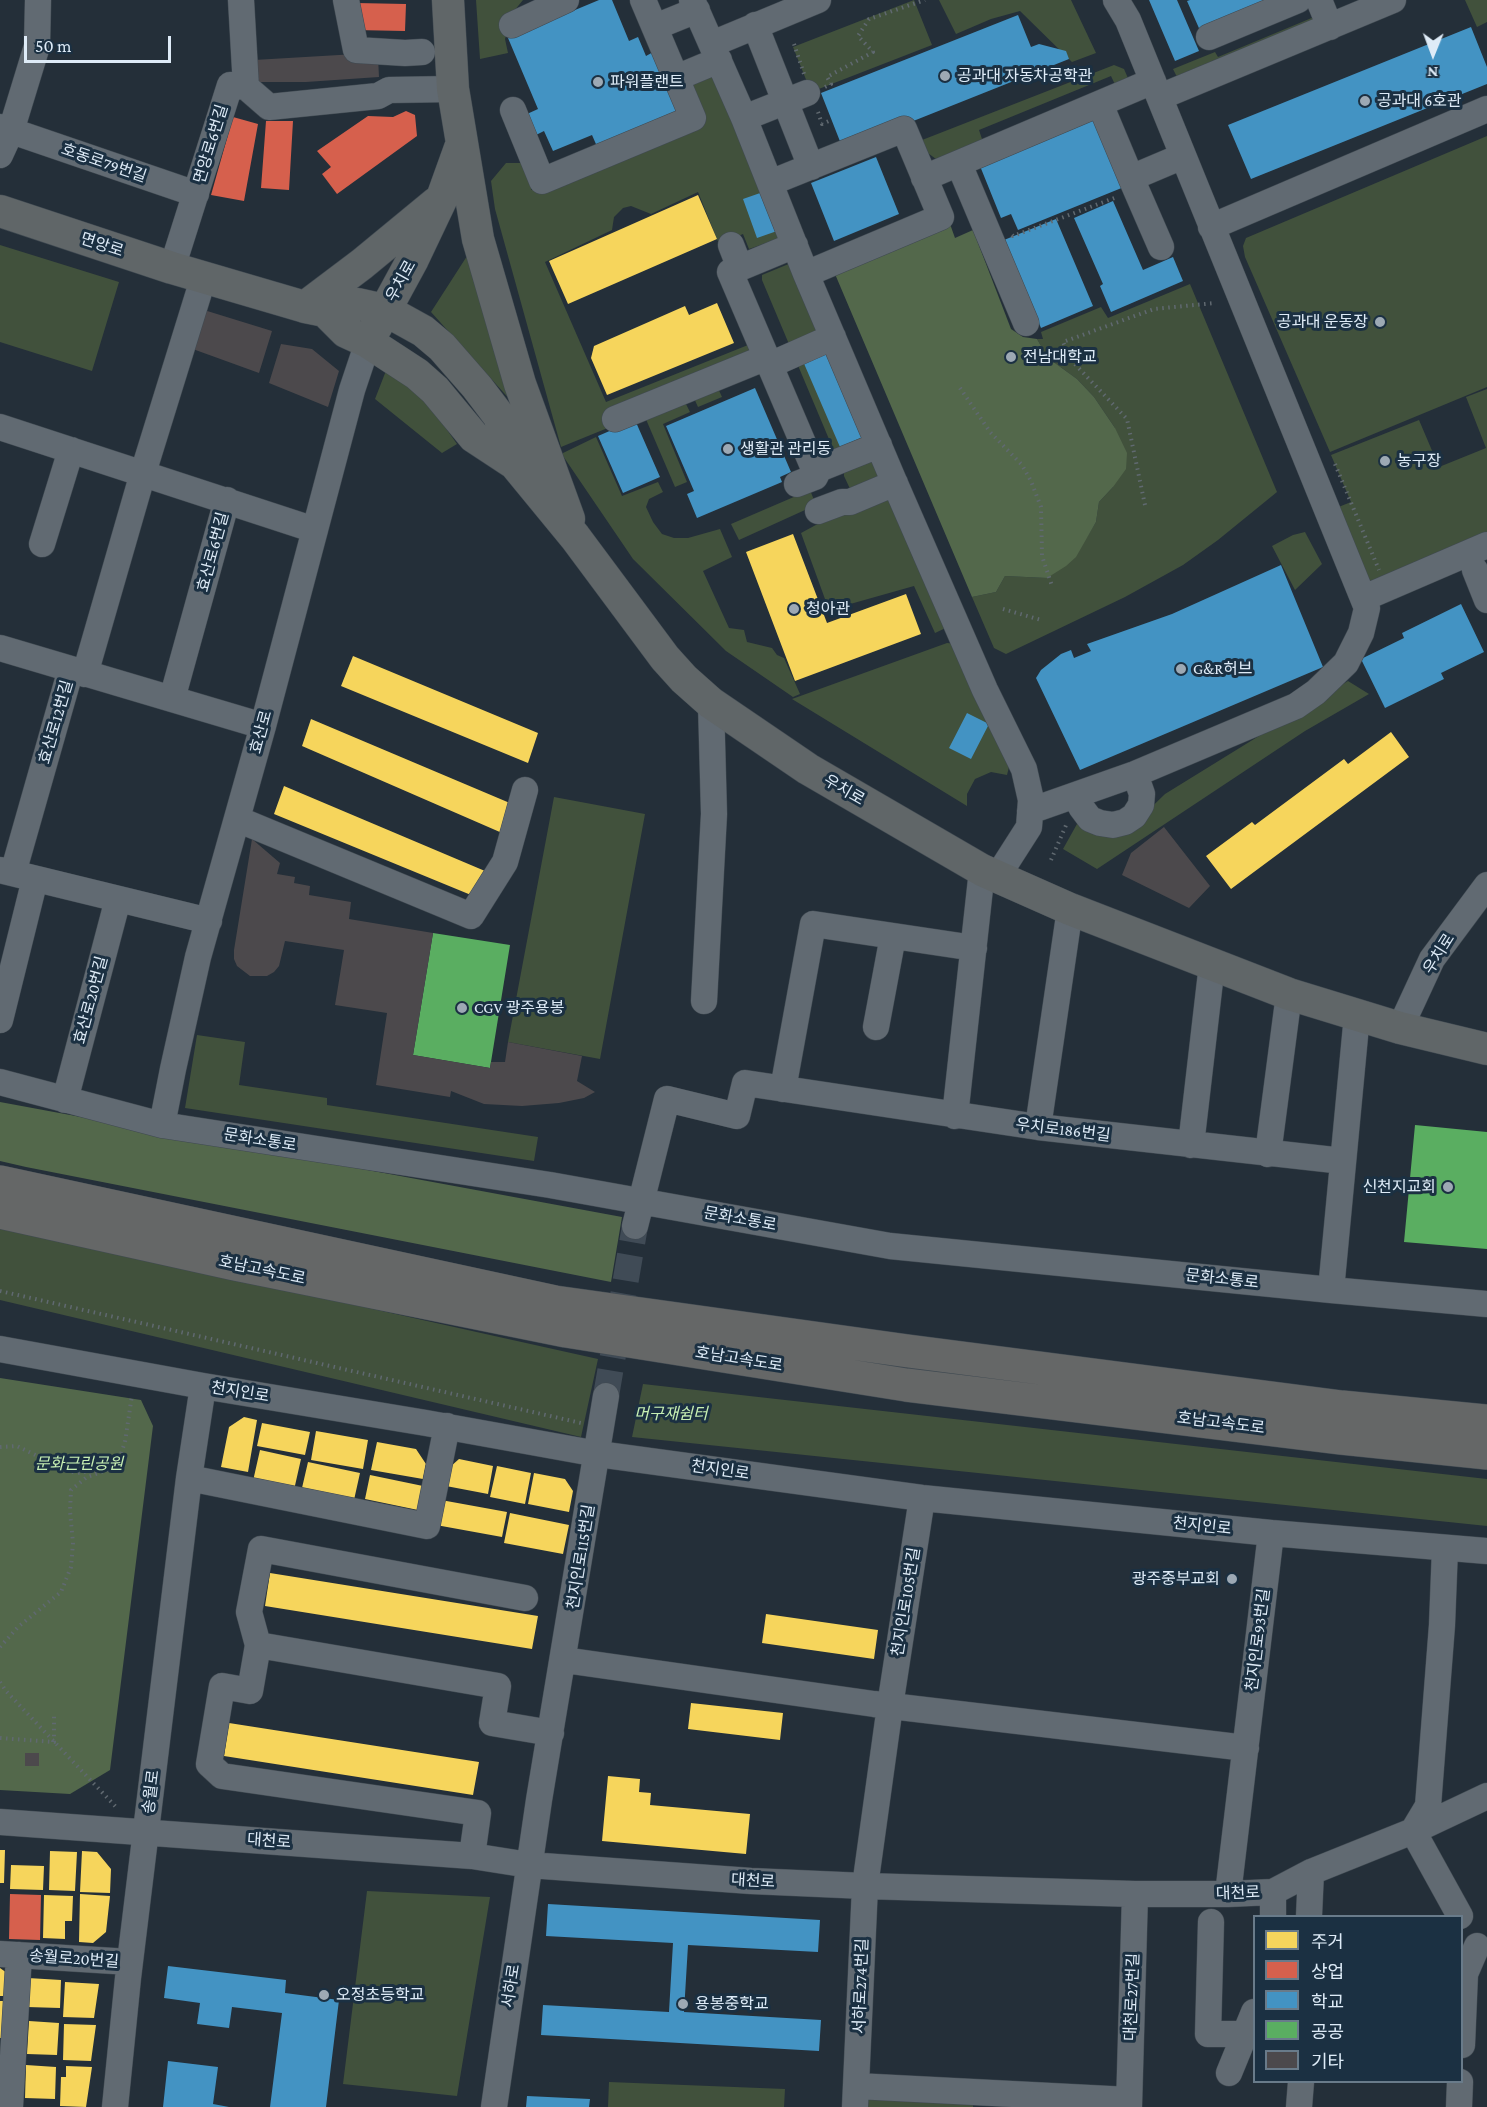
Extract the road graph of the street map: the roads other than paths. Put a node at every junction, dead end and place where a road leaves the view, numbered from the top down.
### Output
1 (241, 0) edge
2 (346, 0) edge
3 (448, 0) edge
4 (566, 0) edge
5 (643, 0) edge
6 (818, 0) edge
7 (1116, 0) edge
8 (1298, 0) edge
9 (1319, 0) edge
10 (1393, 0) edge
11 (694, 5) edge
12 (38, 10) edge
13 (512, 25) dead end
14 (755, 25) junction
15 (655, 27) junction
16 (1330, 27) junction
17 (1209, 37) dead end
18 (422, 52) dead end
19 (715, 52) junction
20 (676, 78) junction
21 (246, 87) junction
22 (453, 89) junction
23 (1156, 89) junction
24 (804, 95) junction
25 (1100, 104) junction
26 (1487, 109) edge
27 (513, 110) dead end
28 (744, 118) junction
29 (6, 129) edge
30 (461, 147) junction
31 (0, 155) edge
32 (1183, 156) junction
33 (959, 164) junction
34 (811, 167) junction
35 (924, 178) junction
36 (771, 183) junction
37 (1134, 184) junction
38 (196, 194) junction
39 (442, 198) junction
40 (0, 211) edge
41 (1211, 227) junction
42 (795, 244) junction
43 (1161, 247) dead end
44 (172, 267) junction
45 (806, 274) junction
46 (204, 276) junction
47 (315, 309) junction
48 (385, 310) junction
49 (1026, 323) dead end
50 (833, 337) junction
51 (368, 342) junction
52 (768, 361) junction
53 (615, 419) dead end
54 (0, 427) edge
55 (879, 445) junction
56 (71, 450) junction
57 (515, 464) junction
58 (822, 468) junction
59 (143, 473) junction
60 (895, 483) junction
61 (797, 484) dead end
62 (227, 500) junction
63 (842, 502) junction
64 (818, 511) dead end
65 (315, 530) junction
66 (575, 537) junction
67 (42, 544) dead end
68 (1487, 545) edge
69 (1475, 570) dead end
70 (1364, 598) junction
71 (1487, 600) edge
72 (0, 648) edge
73 (78, 672) junction
74 (172, 699) junction
75 (711, 703) junction
76 (263, 726) junction
77 (1135, 774) junction
78 (525, 790) dead end
79 (1072, 803) junction
80 (1030, 811) junction
81 (237, 819) junction
82 (990, 873) junction
83 (16, 874) edge
84 (1487, 885) edge
85 (118, 899) junction
86 (1070, 909) junction
87 (208, 921) junction
88 (893, 936) junction
89 (974, 948) junction
90 (1212, 964) junction
91 (1289, 994) junction
92 (704, 1001) dead end
93 (1358, 1015) junction
94 (0, 1020) edge
95 (876, 1027) dead end
96 (1400, 1028) junction
97 (1487, 1049) edge
98 (0, 1083) edge
99 (783, 1089) junction
100 (65, 1100) junction
101 (955, 1116) junction
102 (162, 1125) junction
103 (1038, 1127) junction
104 (1191, 1145) junction
105 (1268, 1154) junction
106 (1343, 1161) junction
107 (0, 1182) edge
108 (642, 1201) junction
109 (0, 1212) edge
110 (635, 1226) tunnel mouth
111 (1331, 1290) junction
112 (1487, 1304) edge
113 (0, 1349) edge
114 (203, 1386) junction
115 (606, 1396) tunnel mouth
116 (1487, 1421) edge
117 (447, 1426) junction
118 (1487, 1453) edge
119 (598, 1454) junction
120 (189, 1478) junction
121 (922, 1498) junction
122 (1271, 1533) junction
123 (1445, 1548) junction
124 (1487, 1551) edge
125 (525, 1598) dead end
126 (258, 1645) junction
127 (564, 1660) junction
128 (890, 1706) junction
129 (551, 1733) junction
130 (1246, 1748) junction
131 (1487, 1796) edge
132 (0, 1822) edge
133 (1413, 1831) junction
134 (146, 1832) junction
135 (472, 1856) junction
136 (529, 1865) junction
137 (1311, 1872) junction
138 (865, 1886) junction
139 (1135, 1894) junction
140 (1228, 1894) junction
141 (1273, 1904) edge
142 (1309, 1915) edge
143 (1459, 1915) edge
144 (1211, 1922) dead end
145 (1463, 1922) edge
146 (9, 1955) edge
147 (1482, 1955) edge
148 (130, 1962) junction
149 (1463, 2010) edge
150 (1250, 2023) edge
151 (1229, 2073) dead end
152 (1301, 2083) edge
153 (1460, 2083) edge
154 (986, 2093) joint
155 (856, 2097) edge
156 (1129, 2103) edge
157 (10, 2106) edge
158 (115, 2107) edge
159 (494, 2107) edge
160 (1299, 2107) edge
161 (1458, 2107) edge

1 - 21 street, 면앙로6번길
2 - 18 street
3 - 22 main road, 우치로
4 - 13 street
5 - 15 street
6 - 14 street
7 - 23 street
8 - 17 street
9 - 16 street
10 - 16 street
11 - 15 street
11 - 19 street
12 - 29 street
14 - 19 street
14 - 24 street
15 - 20 street
16 - 23 street
19 - 20 street
19 - 28 street
20 - 27 street
21 - 22 street
21 - 38 street, 면앙로6번길
22 - 30 main road, 우치로
23 - 25 street
23 - 32 street
24 - 28 street
24 - 34 street
25 - 33 street
25 - 37 street
26 - 41 street
28 - 36 street
29 - 31 street
29 - 38 street, 호동로79번길
30 - 39 main road, 우치로
30 - 66 main road
32 - 37 street
32 - 41 street
33 - 35 street
33 - 49 street
34 - 35 street
34 - 36 street
35 - 45 street
36 - 42 street
37 - 43 street
38 - 44 street, 면앙로6번길
39 - 47 main road
39 - 48 main road, 우치로
40 - 44 main road, 면앙로
41 - 70 street
42 - 45 street
42 - 52 street
44 - 46 main road, 면앙로
45 - 50 street
46 - 47 main road, 면앙로
46 - 59 street
47 - 48 main road, 면앙로
47 - 51 main road, 면앙로
48 - 51 main road
48 - 57 main road, 우치로
50 - 52 street
50 - 55 street
51 - 57 main road, 우치로
51 - 65 street, 효산로
52 - 53 street
52 - 58 street
54 - 56 street, 효산로6번길
55 - 58 street
55 - 60 street
56 - 59 street, 효산로6번길
56 - 67 street
57 - 66 main road, 우치로
58 - 61 street
58 - 63 street
59 - 62 street, 효산로6번길
59 - 73 street, 효산로12번길
60 - 63 street
60 - 80 street
62 - 65 street, 효산로6번길
62 - 74 street, 효산로6번길
63 - 64 street
65 - 76 street, 효산로
66 - 75 main road, 우치로
68 - 70 street
69 - 71 street
70 - 77 street
72 - 73 street, 효산로12번길
73 - 74 street, 효산로12번길
73 - 83 street, 효산로12번길
74 - 76 street, 효산로12번길
75 - 82 main road, 우치로
75 - 92 street
76 - 81 street, 효산로
77 - 79 street
77 - 79 street
78 - 81 street
79 - 80 street
80 - 82 street
81 - 87 street, 효산로
82 - 86 main road, 우치로
82 - 89 street
83 - 85 street
83 - 94 street
84 - 96 street, 우치로
85 - 87 street
85 - 100 street, 효산로20번길
86 - 90 main road, 우치로
86 - 103 street
87 - 102 street, 효산로
88 - 89 street
88 - 95 street
88 - 99 street
89 - 101 street
90 - 91 main road, 우치로
90 - 104 street
91 - 93 main road, 우치로
91 - 105 street
93 - 96 main road, 우치로
93 - 106 street
96 - 97 main road, 우치로
98 - 100 street, 문화소통로
99 - 101 street, 우치로186번길
99 - 108 street, 우치로186번길
100 - 102 street, 문화소통로
101 - 103 street, 우치로186번길
102 - 108 street, 문화소통로
103 - 104 street, 우치로186번길
104 - 105 street, 우치로186번길
105 - 106 street, 우치로186번길
106 - 111 street
107 - 116 highway, 호남고속도로
108 - 110 street
108 - 111 street, 문화소통로
109 - 118 highway, 호남고속도로
111 - 112 street, 문화소통로
113 - 114 street, 천지인로
114 - 117 street, 천지인로
114 - 120 street, 송월로
115 - 119 street, 천지인로115번길
117 - 119 street, 천지인로
117 - 120 street
119 - 121 street, 천지인로
119 - 127 street, 천지인로115번길
120 - 134 street, 송월로
121 - 122 street, 천지인로
121 - 128 street, 천지인로105번길
122 - 123 street, 천지인로
122 - 130 street, 천지인로93번길
123 - 124 street, 천지인로
123 - 133 street
125 - 126 street
126 - 129 street
126 - 135 street
127 - 128 street
127 - 129 street, 천지인로115번길
128 - 130 street
128 - 138 street, 천지인로105번길
129 - 136 street, 천지인로115번길
130 - 140 street, 천지인로93번길
131 - 133 street, 대천로
132 - 134 street, 대천로
133 - 137 street, 대천로
133 - 143 street
134 - 135 street, 대천로
134 - 148 street, 송월로
135 - 136 street, 대천로
136 - 138 street, 대천로
136 - 159 street, 서하로
137 - 141 street, 대천로
137 - 142 street
138 - 139 street, 대천로
138 - 155 street, 서하로274번길
139 - 140 street, 대천로
139 - 156 street, 대천로27번길
140 - 141 street, 대천로
144 - 150 street
145 - 147 street
146 - 148 street, 송월로20번길
146 - 157 street, 송월로20번길
147 - 149 street
148 - 158 street, 송월로
150 - 151 street
152 - 160 street
153 - 161 street
154 - 155 street, 서하로274번길
154 - 156 street, 대천로27번길

